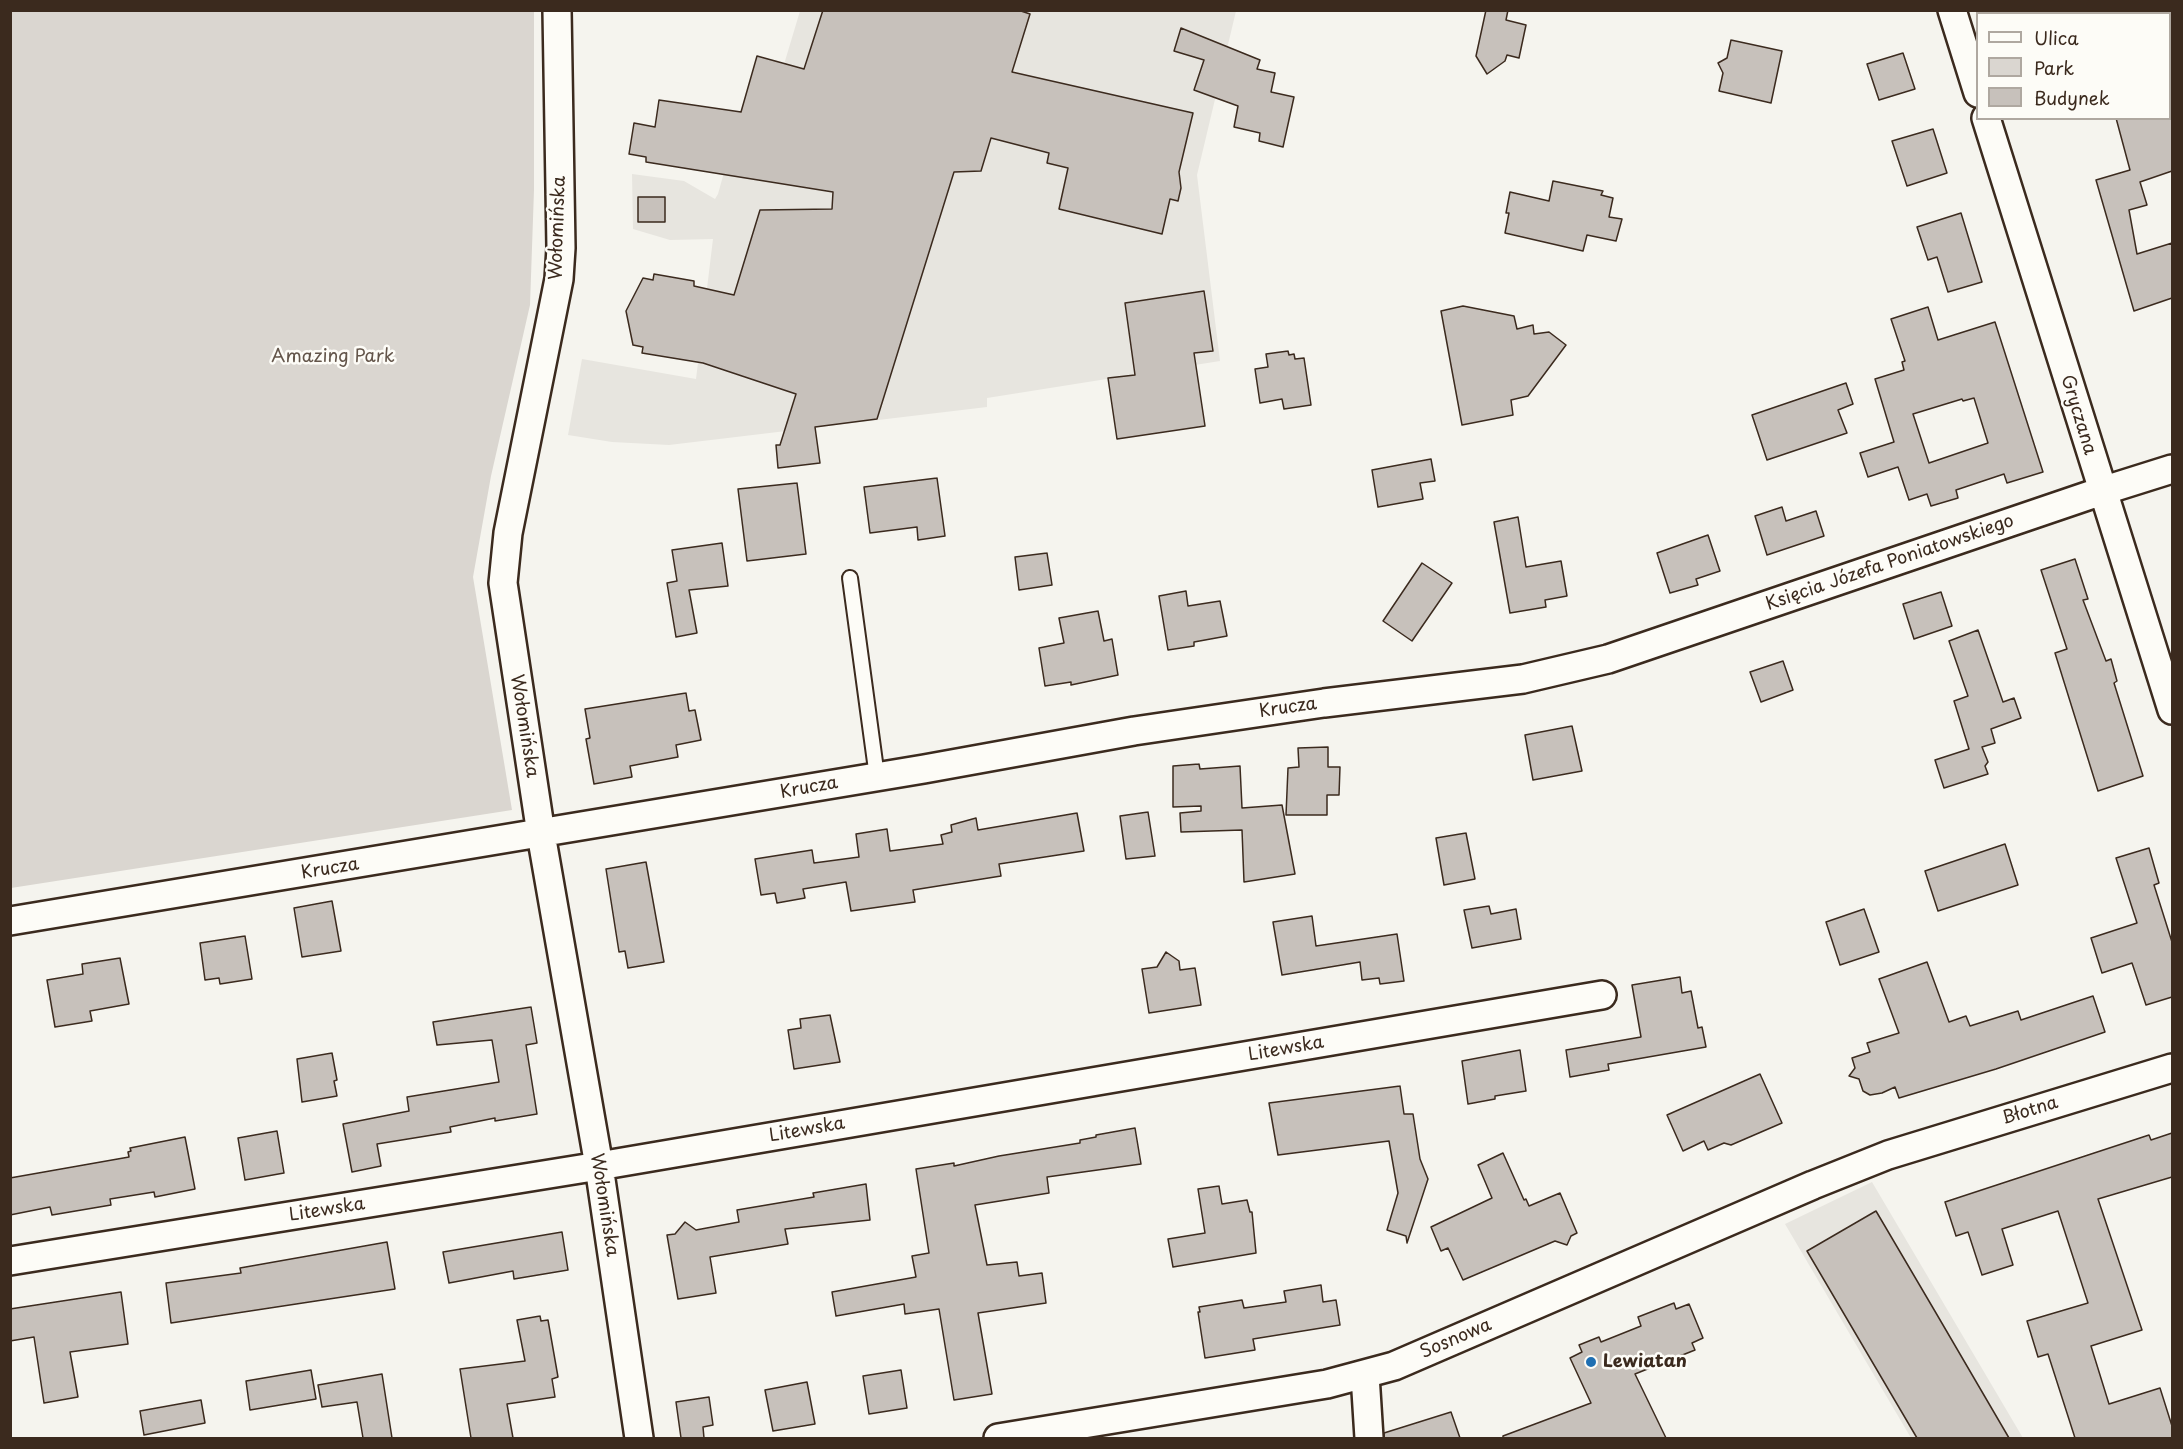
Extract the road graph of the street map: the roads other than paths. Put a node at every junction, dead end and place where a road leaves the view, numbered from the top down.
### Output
1 (557, 10) edge
2 (1952, 10) edge
3 (1976, 90) edge
4 (1987, 120) edge
5 (2172, 469) edge
6 (2102, 491) junction
7 (850, 578) dead end
8 (1608, 659) joint
9 (2172, 710) edge
10 (878, 777) junction
11 (541, 834) junction
12 (10, 921) edge
13 (1602, 995) dead end
14 (2172, 1068) edge
15 (1888, 1155) joint
16 (599, 1166) junction
17 (10, 1261) edge
18 (1365, 1375) junction
19 (639, 1438) edge
20 (998, 1438) edge
21 (1369, 1438) edge

1 - 11 street, Wołomińska
2 - 3 street
4 - 6 street, Gryczana
5 - 6 street, Księcia Józefa Poniatowskiego
6 - 8 street, Księcia Józefa Poniatowskiego
6 - 9 street, Gryczana
7 - 10 lane
8 - 10 street, Krucza
10 - 11 street, Krucza
11 - 12 street, Krucza
11 - 16 street, Wołomińska
13 - 16 street, Litewska
14 - 15 street, Błotna
15 - 18 street, Sosnowa
16 - 17 street, Litewska
16 - 19 street, Wołomińska
18 - 20 street, Sosnowa
18 - 21 street

